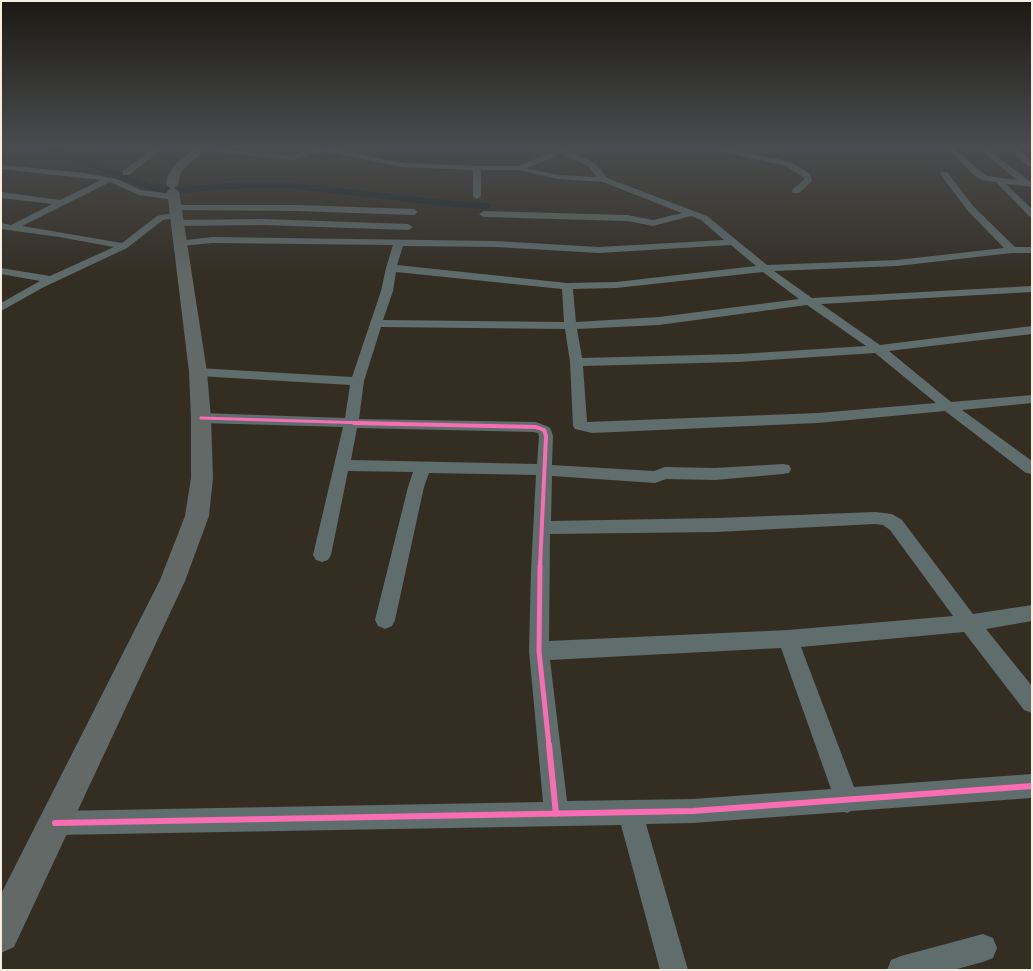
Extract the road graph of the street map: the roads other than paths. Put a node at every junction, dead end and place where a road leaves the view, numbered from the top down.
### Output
1 (83, 192) edge
2 (140, 192) edge
3 (175, 192) edge
4 (477, 192) edge
5 (640, 192) edge
6 (958, 192) edge
7 (1010, 192) edge
8 (1, 196) edge
9 (477, 196) dead end
10 (61, 203) junction
11 (176, 209) junction
12 (414, 212) dead end
13 (693, 213) junction
14 (484, 214) dead end
15 (1032, 214) edge
16 (1, 226) edge
17 (12, 227) junction
18 (408, 227) dead end
19 (1, 232) edge
20 (735, 242) junction
21 (399, 243) junction
22 (124, 246) junction
23 (1012, 250) junction
24 (1032, 250) edge
25 (391, 268) junction
26 (766, 268) junction
27 (3, 273) edge
28 (52, 280) junction
29 (567, 286) junction
30 (1032, 289) edge
31 (810, 301) junction
32 (1, 308) edge
33 (377, 323) junction
34 (570, 326) junction
35 (1032, 330) edge
36 (878, 349) junction
37 (576, 362) junction
38 (198, 372) junction
39 (357, 381) junction
40 (1032, 399) edge
41 (949, 407) junction
42 (201, 418) junction
43 (351, 423) junction
44 (341, 465) junction
45 (423, 467) junction
46 (1032, 469) edge
47 (545, 470) junction
48 (783, 470) dead end
49 (543, 528) junction
50 (322, 555) dead end
51 (1032, 614) edge
52 (385, 620) dead end
53 (969, 622) junction
54 (788, 638) junction
55 (539, 651) junction
56 (1032, 703) edge
57 (1032, 786) edge
58 (846, 801) junction
59 (630, 812) junction
60 (556, 814) junction
61 (55, 823) junction
62 (1, 934) edge
63 (983, 948) dead end
64 (674, 970) edge
65 (901, 970) edge

1 - 10 street
2 - 11 street
3 - 11 highway
4 - 9 street
5 - 13 street
6 - 23 street
7 - 15 street
8 - 10 street
10 - 17 street
11 - 12 street
11 - 18 street
11 - 21 street
11 - 22 street
11 - 38 highway
13 - 14 street
13 - 20 street
16 - 17 street
17 - 19 street
17 - 22 street
20 - 21 street
20 - 26 street
21 - 25 street
22 - 28 street
23 - 24 street
23 - 26 street
25 - 29 street
25 - 33 street
26 - 29 street
26 - 31 street
27 - 28 street
28 - 32 street
29 - 34 street
30 - 31 street
31 - 34 street
31 - 36 street
33 - 34 street
33 - 39 street
34 - 37 street
35 - 36 street
36 - 37 street
36 - 41 street
37 - 41 street
38 - 39 street
38 - 42 highway
39 - 43 street
40 - 41 street
41 - 46 street
42 - 43 street
42 - 61 highway
43 - 44 street
43 - 47 street
44 - 45 street
44 - 50 street
45 - 47 street
45 - 52 street
47 - 48 street
47 - 49 street
49 - 53 street
49 - 55 street
51 - 53 street
53 - 54 street
53 - 56 street
54 - 55 street
54 - 58 street
55 - 60 street
57 - 58 street
58 - 59 street
59 - 60 street
59 - 64 street
60 - 61 street
61 - 62 highway
63 - 65 street

